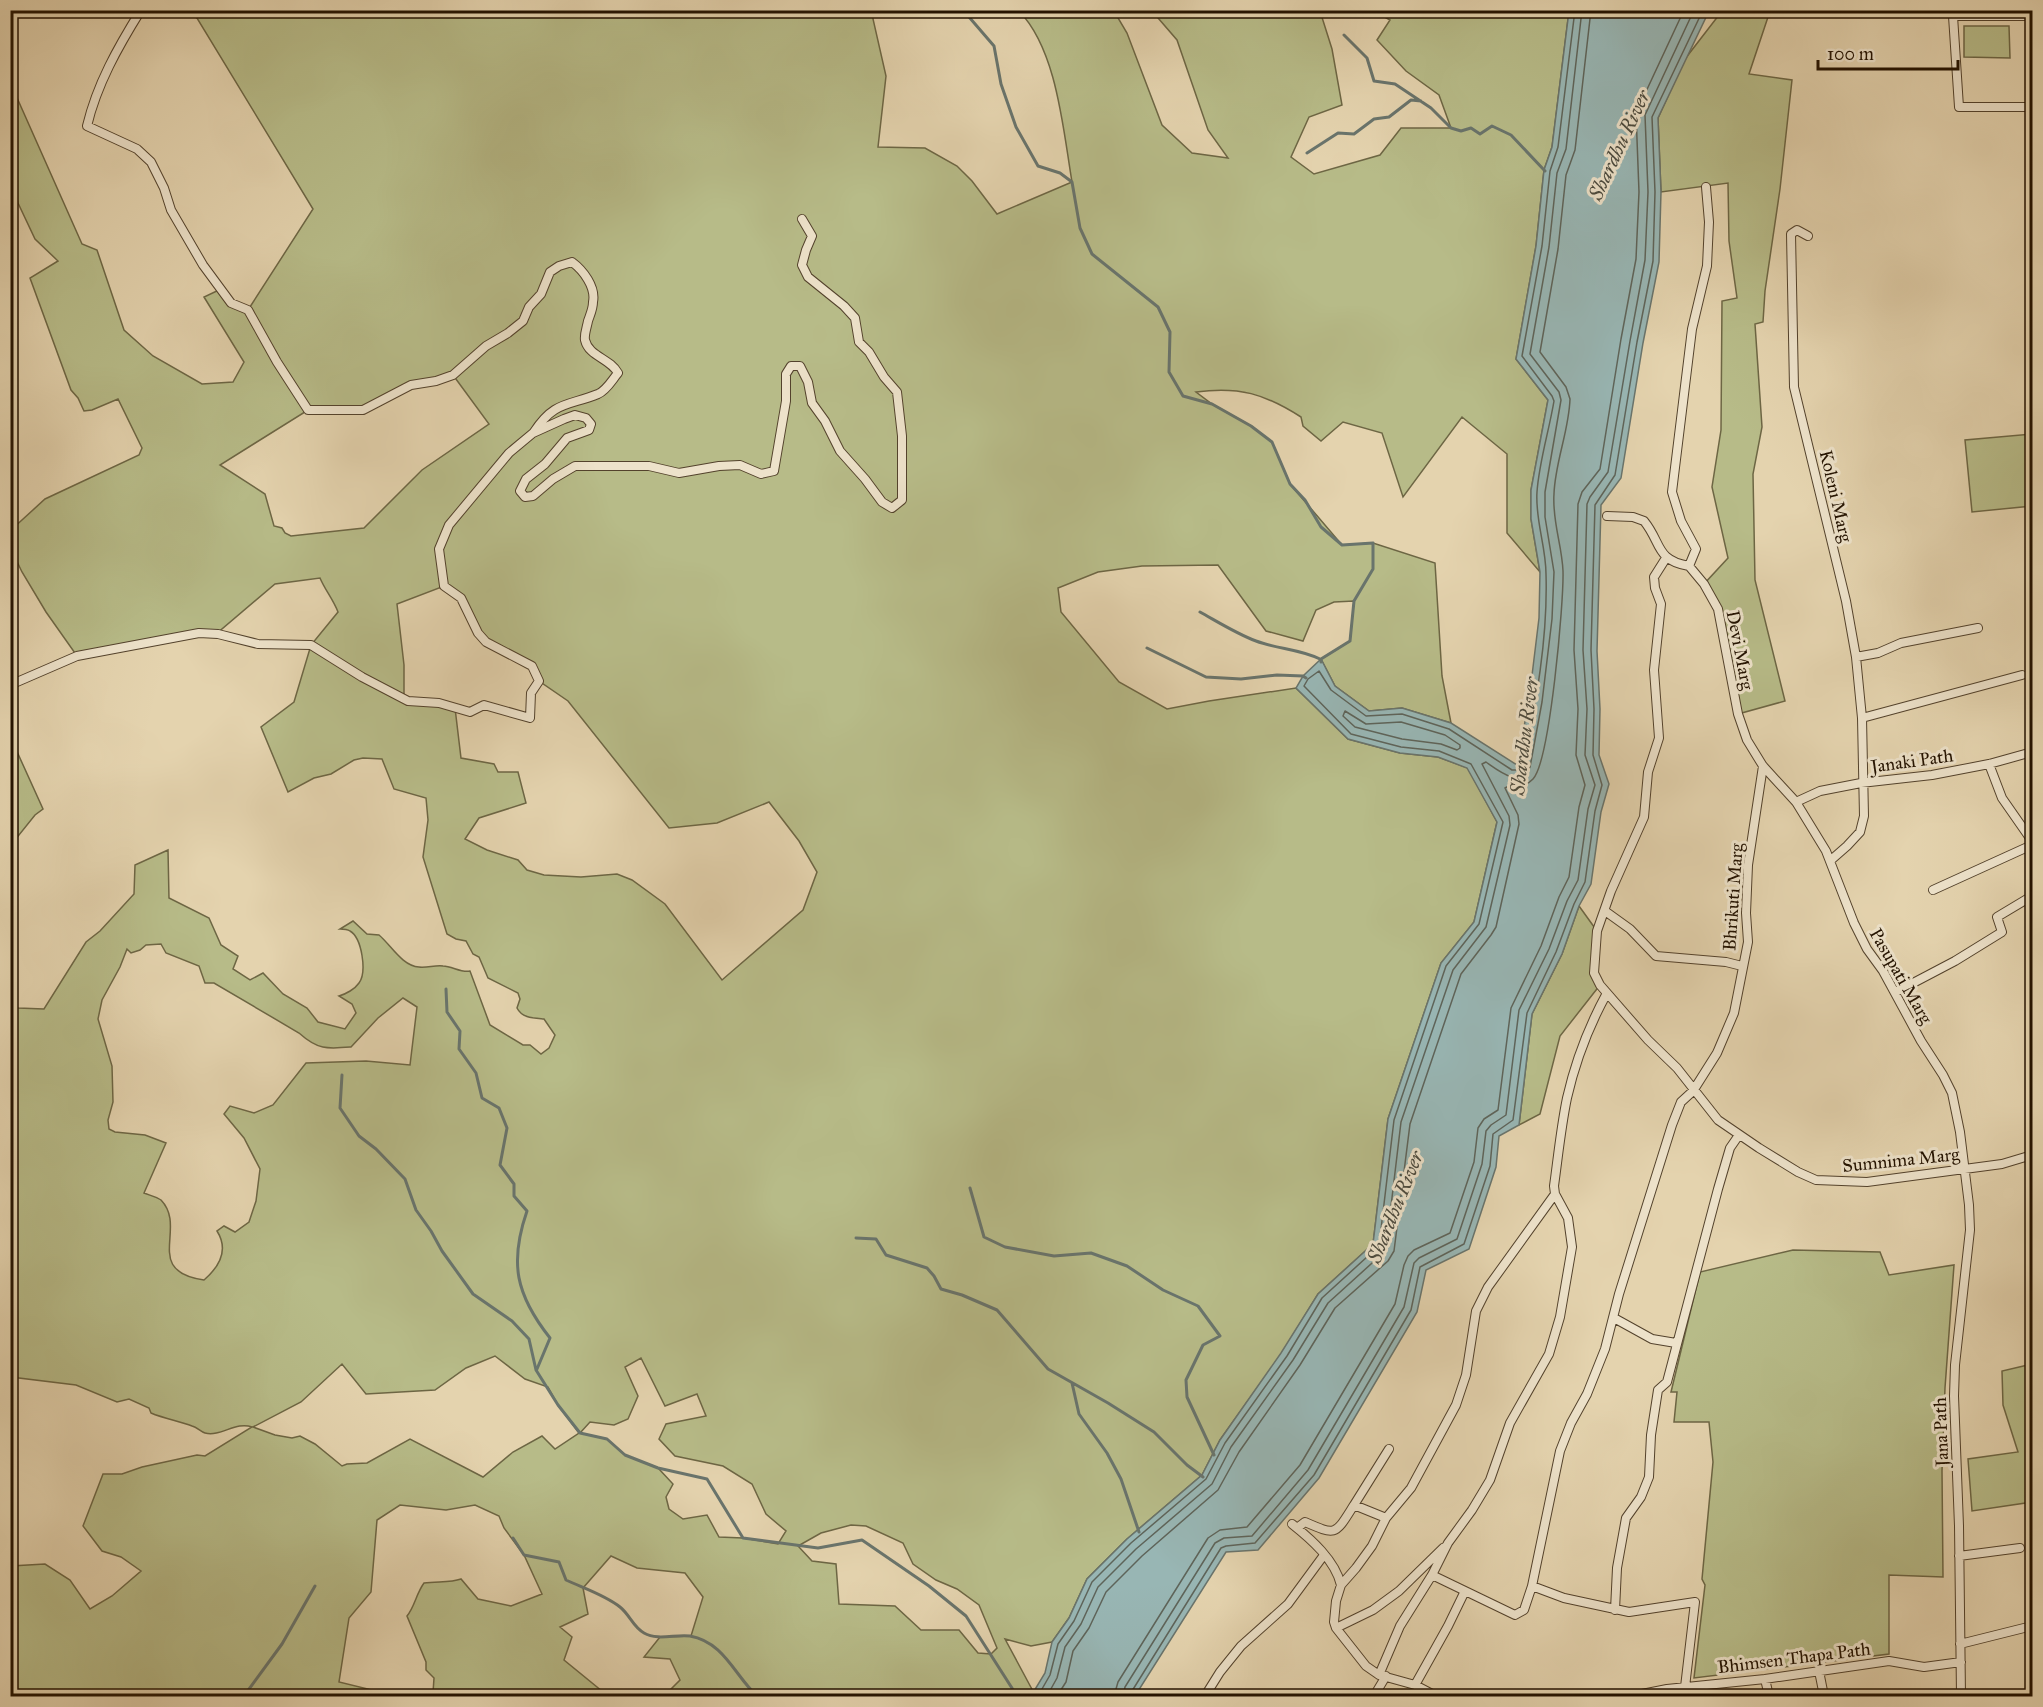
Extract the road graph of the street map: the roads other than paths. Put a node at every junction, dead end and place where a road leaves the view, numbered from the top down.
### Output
1 (141, 10) edge
2 (2032, 16) edge
3 (2032, 107) edge
4 (1706, 187) dead end
5 (802, 219) dead end
6 (1808, 236) dead end
7 (533, 433) junction
8 (1607, 516) dead end
9 (1666, 558) junction
10 (1689, 567) junction
11 (1978, 628) dead end
12 (1856, 657) junction
13 (2022, 675) dead end
14 (10, 685) edge
15 (1862, 718) junction
16 (2032, 752) edge
17 (1989, 764) junction
18 (1762, 766) junction
19 (1862, 783) junction
20 (1796, 802) junction
21 (2032, 843) edge
22 (1831, 860) junction
23 (1933, 890) dead end
24 (2032, 896) edge
25 (1605, 911) junction
26 (1742, 966) junction
27 (1896, 992) junction
28 (1607, 993) junction
29 (1693, 1091) junction
30 (1739, 1135) junction
31 (2032, 1155) edge
32 (1964, 1169) junction
33 (1555, 1194) junction
34 (1614, 1318) junction
35 (1676, 1343) junction
36 (1389, 1449) dead end
37 (1354, 1505) junction
38 (1386, 1518) junction
39 (1448, 1543) junction
40 (2020, 1548) dead end
41 (1324, 1554) junction
42 (1959, 1556) junction
43 (1432, 1575) junction
44 (1341, 1585) junction
45 (1532, 1586) junction
46 (1465, 1591) junction
47 (1615, 1610) junction
48 (2032, 1626) edge
49 (1336, 1628) junction
50 (1960, 1644) junction
51 (1961, 1662) junction
52 (1820, 1671) junction
53 (1383, 1675) junction
54 (1766, 1678) junction
55 (1415, 1685) junction
56 (1685, 1687) junction
57 (1667, 1693) edge
58 (1205, 1696) edge
59 (1374, 1696) edge
60 (1436, 1696) edge
61 (1632, 1696) edge
62 (1769, 1696) edge
63 (1824, 1696) edge
64 (1961, 1696) edge

1 - 7 street
2 - 3 street
4 - 10 street
5 - 7 street
6 - 12 street, Koleni Marg
7 - 14 street
8 - 9 street
9 - 10 street
9 - 25 street, Sumnima Marg
10 - 18 street, Devi Marg
11 - 12 street
12 - 15 street, Koleni Marg
13 - 15 street
15 - 19 street, Koleni Marg
16 - 17 street, Janaki Path
17 - 19 street, Janaki Path
17 - 21 street
18 - 20 street
18 - 26 street, Bhrikuti Marg
19 - 20 street, Janaki Path
19 - 22 street, Koleni Marg
20 - 22 street, Pasupati Marg
21 - 23 street
22 - 27 street, Pasupati Marg
24 - 27 street
25 - 26 street
25 - 28 street, Sumnima Marg
26 - 29 street, Bhrikuti Marg
27 - 32 street, Pasupati Marg
28 - 29 street, Sumnima Marg
28 - 33 street
29 - 30 street, Sumnima Marg
29 - 34 street, Bhrikuti Marg
30 - 32 street, Sumnima Marg
30 - 35 street
31 - 32 street, Sumnima Marg
32 - 42 street, Jana Path
33 - 38 street
33 - 39 street
34 - 35 street
34 - 45 street, Bhrikuti Marg
35 - 47 street
36 - 37 street
37 - 38 street
37 - 41 street
38 - 44 street
39 - 43 street
39 - 49 street
40 - 42 street
41 - 44 street
41 - 58 street
42 - 50 street, Jana Path
43 - 46 street
43 - 53 street
44 - 49 street
45 - 46 street, Bhrikuti Marg
45 - 47 street
46 - 55 street
47 - 56 street
48 - 50 street
49 - 53 street
50 - 51 street, Jana Path
51 - 52 street, Bhimsen Thapa Path
51 - 64 street, Jana Path
52 - 54 street, Bhimsen Thapa Path
52 - 63 street
53 - 55 street
53 - 59 street
54 - 56 street, Bhimsen Thapa Path
54 - 62 street
55 - 60 street
56 - 57 street, Bhimsen Thapa Path
57 - 61 street, Bhimsen Thapa Path

